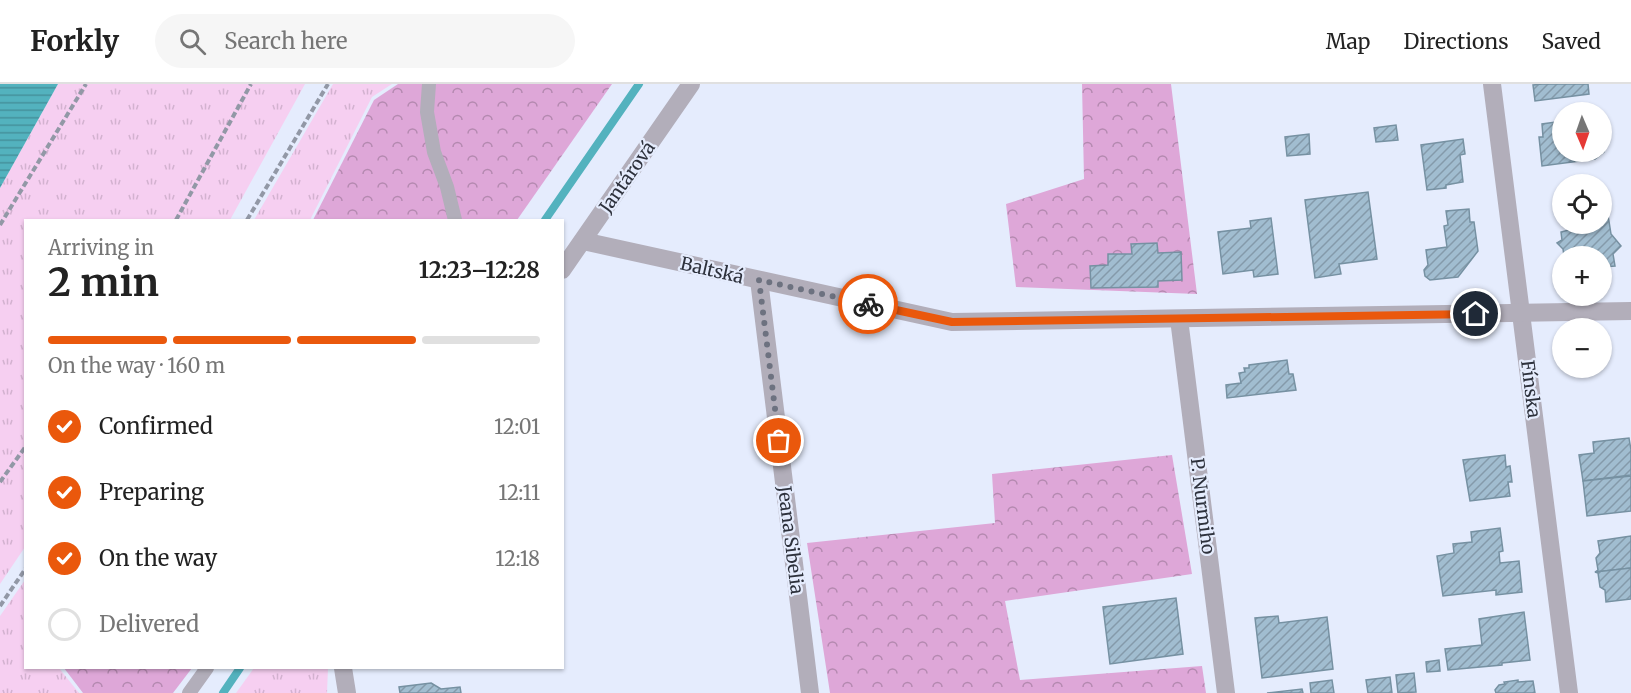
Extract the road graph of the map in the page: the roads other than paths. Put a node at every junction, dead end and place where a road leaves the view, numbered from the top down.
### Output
1 (429, 84) edge
2 (691, 84) edge
3 (1492, 84) edge
4 (455, 219) edge
5 (583, 241) junction
6 (564, 267) edge
7 (759, 280) junction
8 (1631, 311) edge
9 (1521, 313) junction
10 (1179, 319) junction
11 (206, 669) edge
12 (343, 669) edge
13 (189, 693) edge
14 (347, 693) edge
15 (810, 693) edge
16 (1226, 693) edge
17 (1569, 693) edge

1 - 4 lane
2 - 5 street, Jantárová
3 - 9 street, Fínska
5 - 6 street, Jantárová
5 - 7 street, Baltská
7 - 10 street, Baltská
7 - 15 street, Jeana Sibelia
8 - 9 street, Baltská
9 - 10 street, Baltská
9 - 17 street, Fínska
10 - 16 street, P. Nurmiho
11 - 13 lane
12 - 14 street

